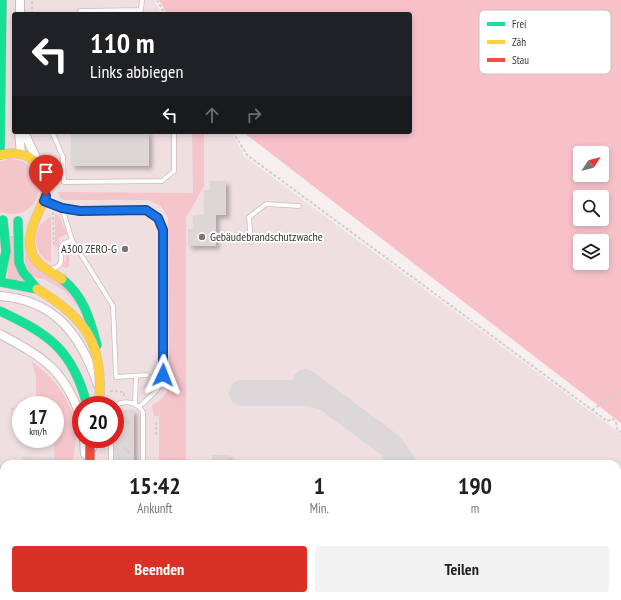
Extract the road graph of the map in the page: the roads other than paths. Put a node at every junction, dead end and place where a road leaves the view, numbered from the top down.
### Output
1 (2, 0) edge
2 (20, 0) edge
3 (142, 0) edge
4 (20, 12) edge
5 (80, 12) edge
6 (19, 134) edge
7 (25, 134) edge
8 (53, 134) dead end
9 (174, 134) edge
10 (21, 154) junction
11 (0, 155) edge
12 (42, 169) junction
13 (43, 203) junction
14 (300, 206) dead end
15 (62, 208) junction
16 (2, 220) edge
17 (18, 221) junction
18 (72, 240) junction
19 (251, 242) dead end
20 (48, 269) junction
21 (0, 282) edge
22 (37, 289) junction
23 (0, 296) edge
24 (0, 311) edge
25 (0, 334) edge
26 (147, 375) dead end
27 (136, 376) junction
28 (72, 396) edge
29 (84, 396) edge
30 (100, 396) edge
31 (101, 396) edge
32 (102, 396) edge
33 (124, 403) edge
34 (135, 403) junction
35 (140, 406) junction
36 (89, 448) edge
37 (111, 448) edge
38 (87, 460) edge
39 (111, 460) edge
40 (143, 460) edge

1 - 11 main road
2 - 4 street
3 - 5 lane
6 - 10 street
7 - 12 street
8 - 9 lane
10 - 11 main road
10 - 12 main road
12 - 13 main road
13 - 15 lane
13 - 17 main road
13 - 20 main road
14 - 19 lane
15 - 18 lane
15 - 35 lane
16 - 17 main road
16 - 21 main road
17 - 22 main road
18 - 20 lane
18 - 27 lane
20 - 32 main road
21 - 22 main road
22 - 31 main road, bridge
23 - 30 street
24 - 29 main road
25 - 28 street
26 - 27 lane
27 - 34 lane
33 - 34 lane
34 - 35 lane
35 - 40 lane
36 - 38 main road, bridge
37 - 39 lane

